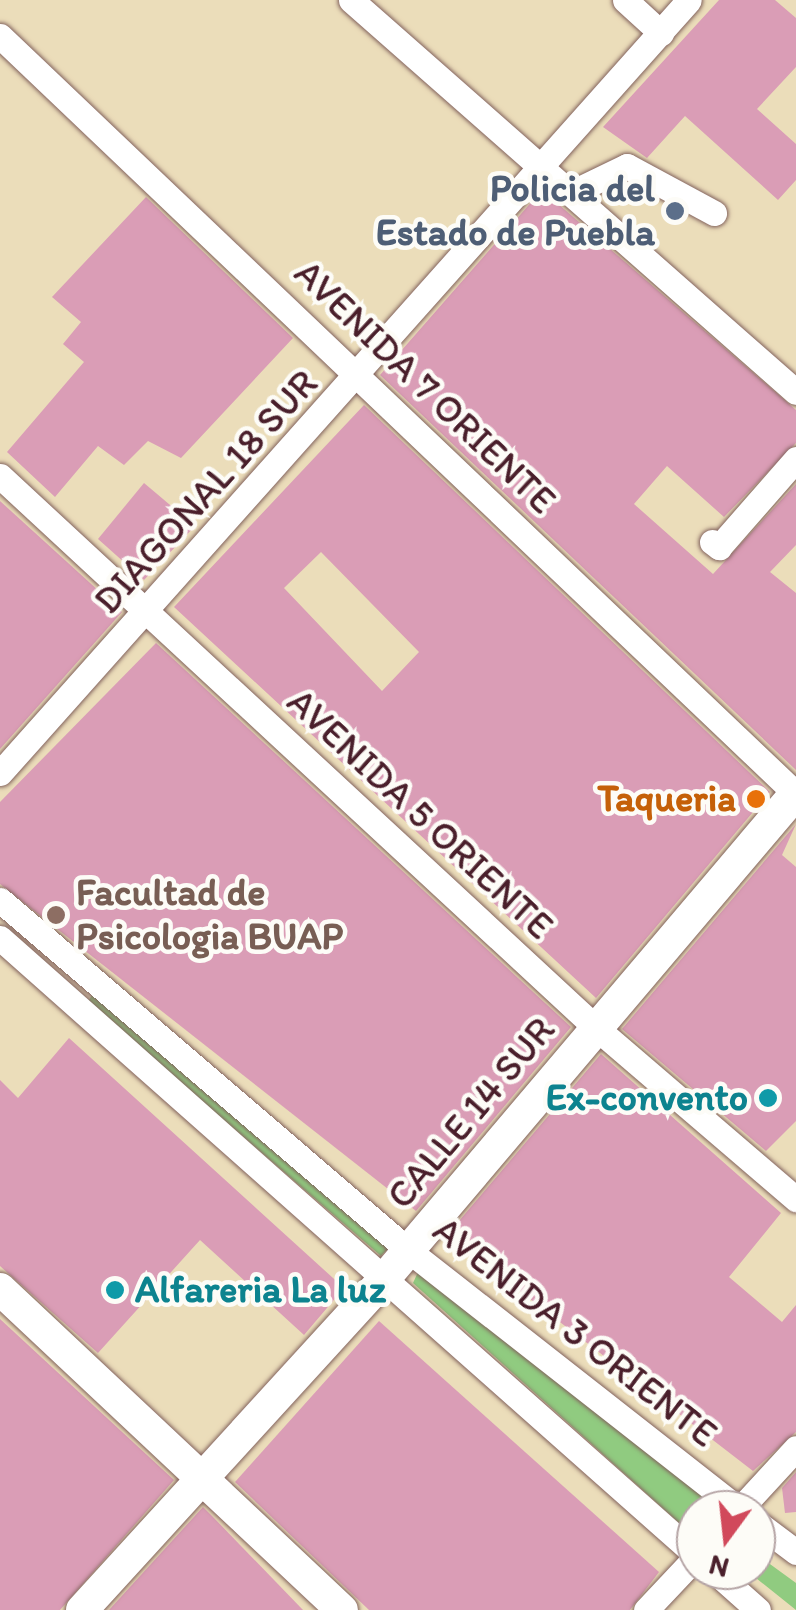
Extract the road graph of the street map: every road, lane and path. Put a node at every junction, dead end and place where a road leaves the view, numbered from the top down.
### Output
1 (351, 0) edge
2 (625, 0) edge
3 (689, 0) edge
4 (661, 33) junction
5 (0, 36) edge
6 (544, 168) junction
7 (571, 193) junction
8 (714, 213) dead end
9 (360, 376) junction
10 (796, 392) edge
11 (796, 459) edge
12 (0, 476) edge
13 (712, 542) dead end
14 (148, 615) junction
15 (0, 773) edge
16 (796, 793) edge
17 (0, 900) edge
18 (0, 938) edge
19 (595, 1026) junction
20 (796, 1199) edge
21 (408, 1250) junction
22 (384, 1278) junction
23 (0, 1289) edge
24 (796, 1448) edge
25 (205, 1482) junction
26 (714, 1490) edge
27 (758, 1490) edge
28 (676, 1538) edge
29 (676, 1578) edge
30 (736, 1590) edge
31 (82, 1610) edge
32 (342, 1610) edge
33 (646, 1610) edge
34 (758, 1610) edge

1 - 6 street
2 - 4 street
3 - 4 street, DIAGONAL 18 SUR
4 - 6 street, DIAGONAL 18 SUR
5 - 9 street, AVENIDA 7 ORIENTE
6 - 7 street
6 - 9 street, DIAGONAL 18 SUR
7 - 8 street
7 - 10 street
9 - 14 street, DIAGONAL 18 SUR
9 - 16 street, AVENIDA 7 ORIENTE
11 - 13 street
12 - 14 street, AVENIDA 5 ORIENTE
14 - 15 street, DIAGONAL 18 SUR
14 - 19 street, AVENIDA 5 ORIENTE
16 - 19 main road, CALLE 14 SUR
17 - 21 street, AVENIDA 3 ORIENTE
18 - 22 street, AVENIDA 3 ORIENTE
19 - 20 street, AVENIDA 5 ORIENTE
19 - 21 main road, CALLE 14 SUR
21 - 22 main road, CALLE 14 SUR
21 - 26 street, AVENIDA 3 ORIENTE
22 - 25 main road, CALLE 14 SUR
22 - 28 street, AVENIDA 3 ORIENTE
23 - 25 main road
24 - 27 street
25 - 31 main road, CALLE 14 SUR
25 - 32 main road
29 - 33 street
30 - 34 street

